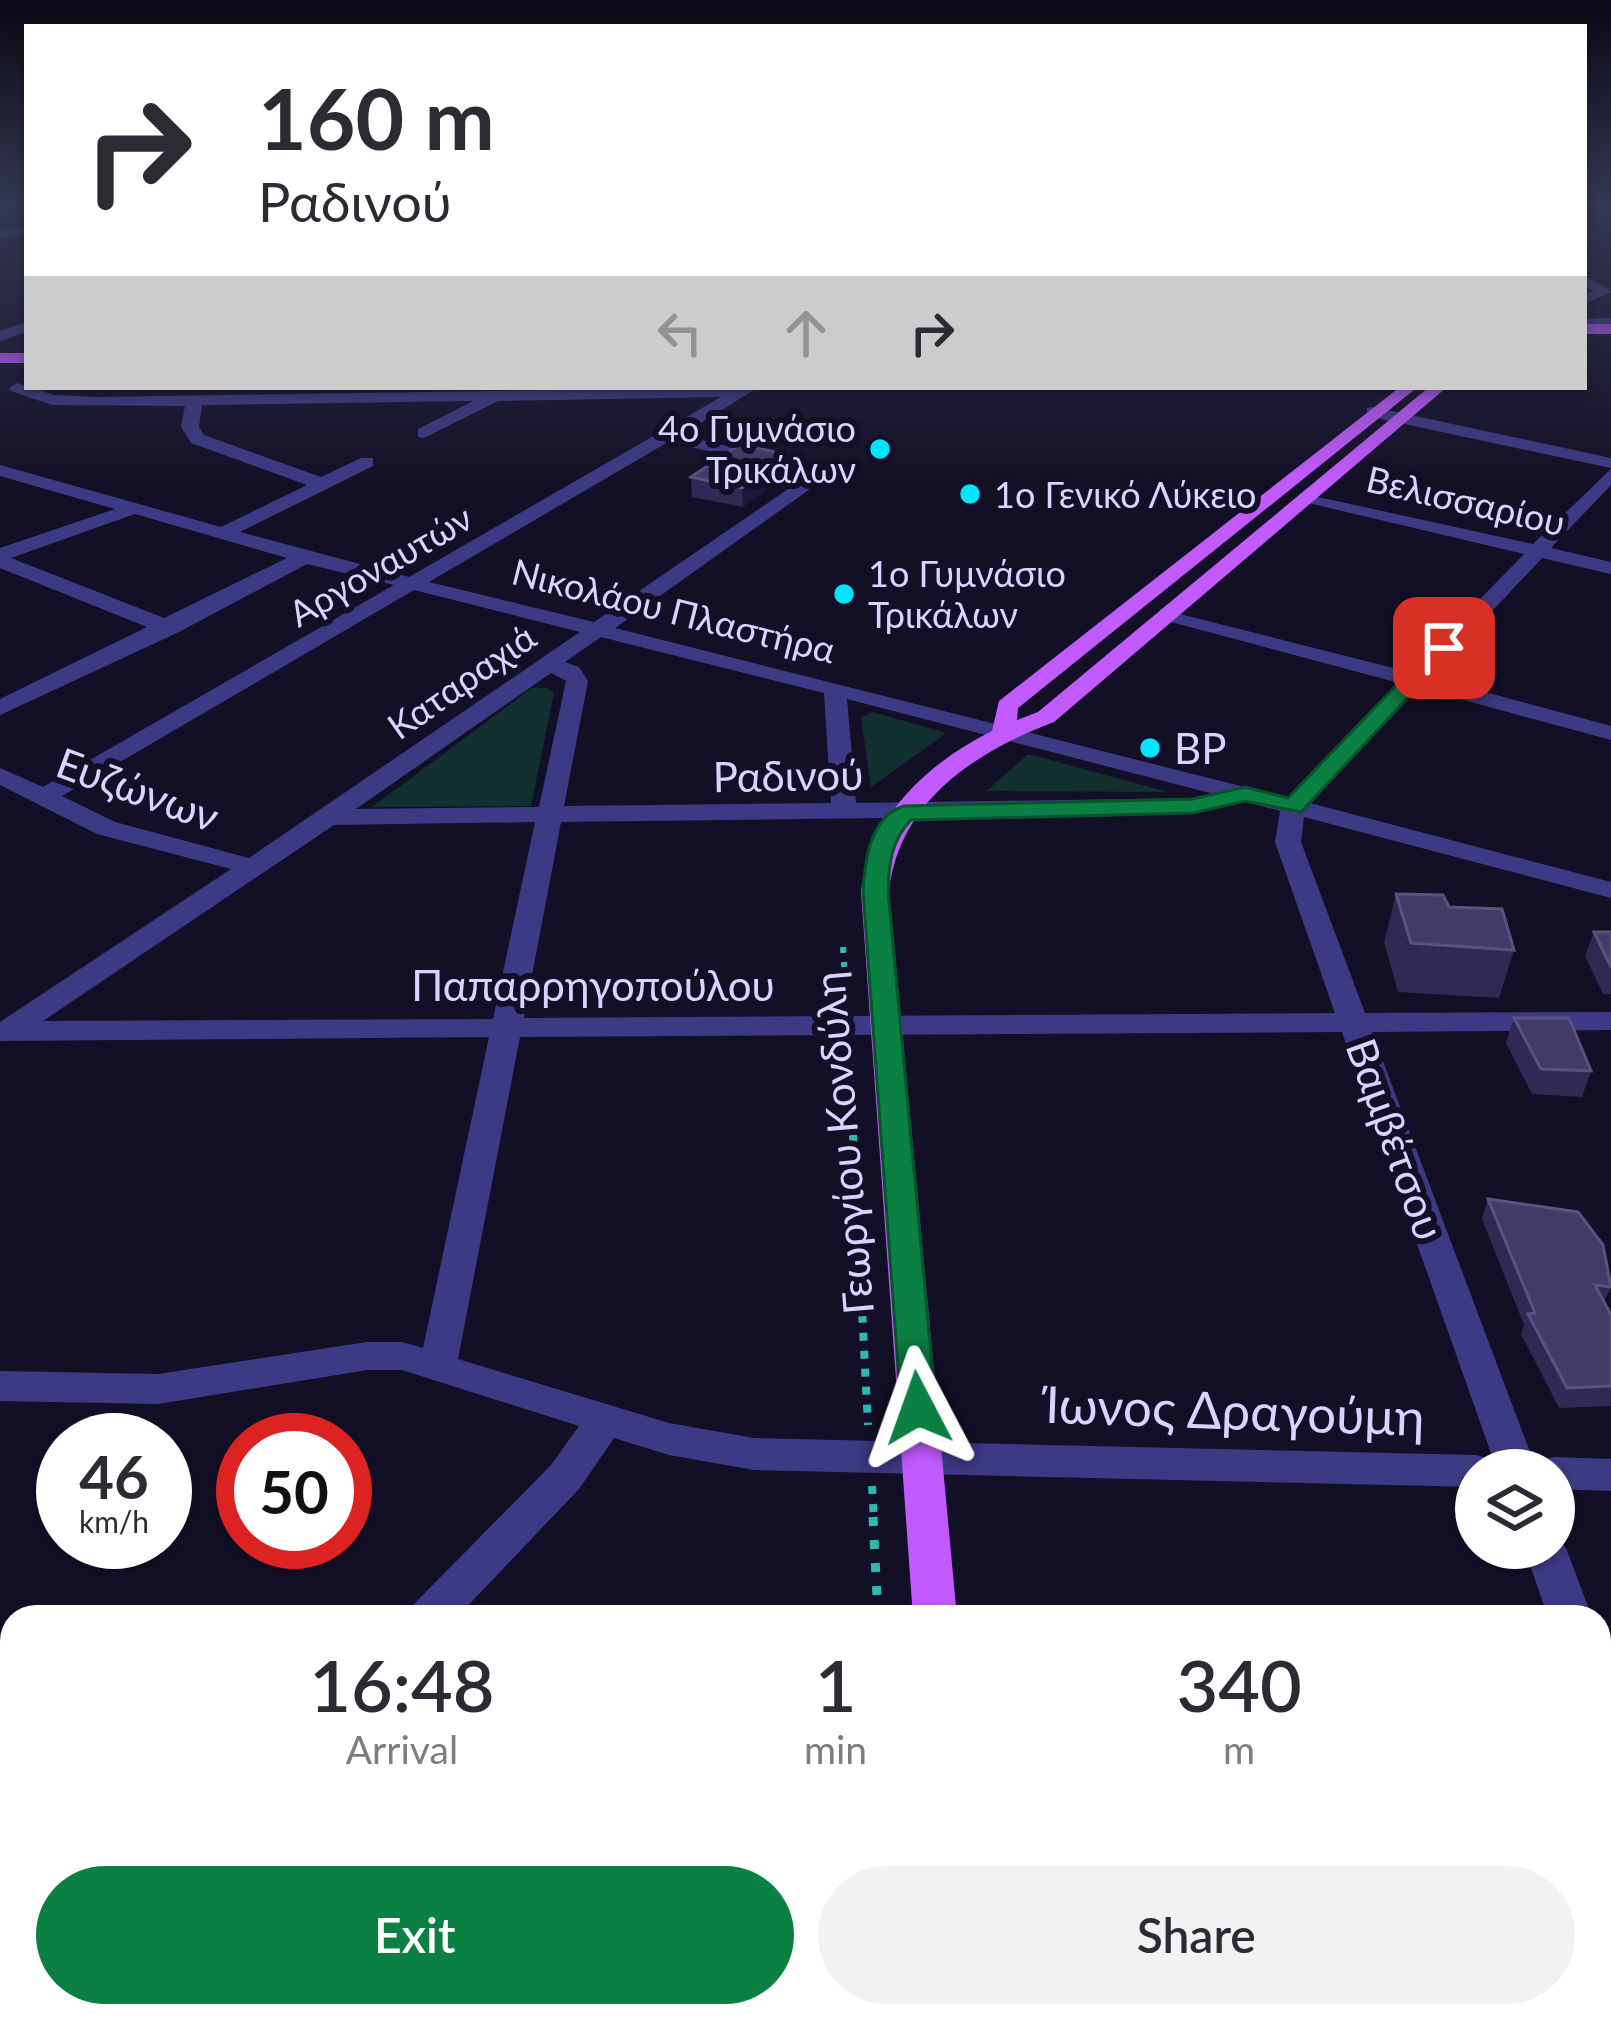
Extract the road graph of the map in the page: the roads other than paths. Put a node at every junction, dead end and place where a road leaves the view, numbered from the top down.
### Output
1 (17, 388) dead end
2 (746, 390) edge
3 (1430, 390) edge
4 (498, 396) junction
5 (194, 400) junction
6 (1402, 401) edge
7 (1373, 412) joint
8 (424, 433) dead end
9 (667, 437) junction
10 (368, 462) dead end
11 (1611, 463) edge
12 (0, 470) edge
13 (1611, 474) edge
14 (322, 484) junction
15 (1307, 496) junction
16 (132, 509) junction
17 (222, 534) junction
18 (1537, 551) junction
19 (305, 556) junction
20 (0, 558) edge
21 (1611, 568) edge
22 (414, 583) junction
23 (1168, 614) junction
24 (169, 628) junction
25 (600, 628) junction
26 (548, 664) junction
27 (1413, 680) junction
28 (0, 681) edge
29 (836, 688) junction
30 (30, 695) junction
31 (0, 708) edge
32 (1004, 730) junction
33 (1611, 733) edge
34 (0, 776) edge
35 (1245, 794) junction
36 (40, 798) junction
37 (1293, 807) junction
38 (904, 813) junction
39 (844, 814) junction
40 (550, 816) junction
41 (328, 817) junction
42 (253, 867) junction
43 (1611, 890) edge
44 (1611, 1021) edge
45 (1354, 1023) junction
46 (890, 1025) junction
47 (507, 1028) junction
48 (4, 1034) edge
49 (439, 1366) junction
50 (0, 1387) edge
51 (606, 1419) junction
52 (1509, 1449) edge
53 (922, 1456) junction
54 (1455, 1470) edge
55 (1575, 1474) edge
56 (1611, 1475) edge
57 (1553, 1569) edge
58 (441, 1605) edge
59 (933, 1605) edge
60 (1566, 1605) edge

1 - 5 street
2 - 4 street
2 - 9 street, Αργοναυτών
3 - 6 main road
4 - 5 street
4 - 8 street
5 - 14 street
6 - 7 street
6 - 11 street
6 - 15 main road
7 - 32 main road
9 - 22 street, Αργοναυτών
9 - 25 street, Καταραχιά
10 - 14 street
12 - 16 street, Νικολάου Πλαστήρα
13 - 18 street
14 - 17 street
15 - 18 street, Βελισσαρίου
15 - 23 main road
16 - 17 street, Νικολάου Πλαστήρα
16 - 20 street
17 - 19 street, Νικολάου Πλαστήρα
18 - 21 street, Βελισσαρίου
18 - 27 street
19 - 22 street, Νικολάου Πλαστήρα
19 - 24 street
20 - 24 street
22 - 25 street, Νικολάου Πλαστήρα
22 - 36 street, Αργοναυτών
23 - 27 street
23 - 32 main road
24 - 30 street
25 - 26 street, Καταραχιά
25 - 29 street, Νικολάου Πλαστήρα
26 - 40 street
26 - 41 street, Καταραχιά
27 - 33 street
27 - 37 street
28 - 30 street
29 - 32 street, Νικολάου Πλαστήρα
29 - 39 street
30 - 31 street
32 - 35 street, Νικολάου Πλαστήρα
32 - 38 main road
34 - 36 street, Ευζώνων
35 - 37 street, Νικολάου Πλαστήρα
35 - 38 street, Ραδινού
36 - 42 street, Ευζώνων
37 - 43 street, Νικολάου Πλαστήρα
37 - 45 street, Βαμβέτσου
38 - 39 street, Ραδινού
38 - 46 main road, Γεωργίου Κονδύλη
39 - 40 street, Ραδινού
40 - 41 street, Ραδινού
40 - 47 street
41 - 42 street, Καταραχιά
42 - 48 street, Καταραχιά
44 - 45 street, Παπαρρηγοπούλου
45 - 46 street, Παπαρρηγοπούλου
45 - 52 street, Βαμβέτσου
46 - 47 street, Παπαρρηγοπούλου
46 - 53 main road, Γεωργίου Κονδύλη
47 - 48 street, Παπαρρηγοπούλου
47 - 49 street
49 - 50 street, Ίωνος Δραγούμη
49 - 51 street, Ίωνος Δραγούμη
51 - 53 street, Ίωνος Δραγούμη
51 - 58 street
53 - 54 street, Ίωνος Δραγούμη
53 - 59 main road, Γεωργίου Κονδύλη
55 - 56 street
57 - 60 street

